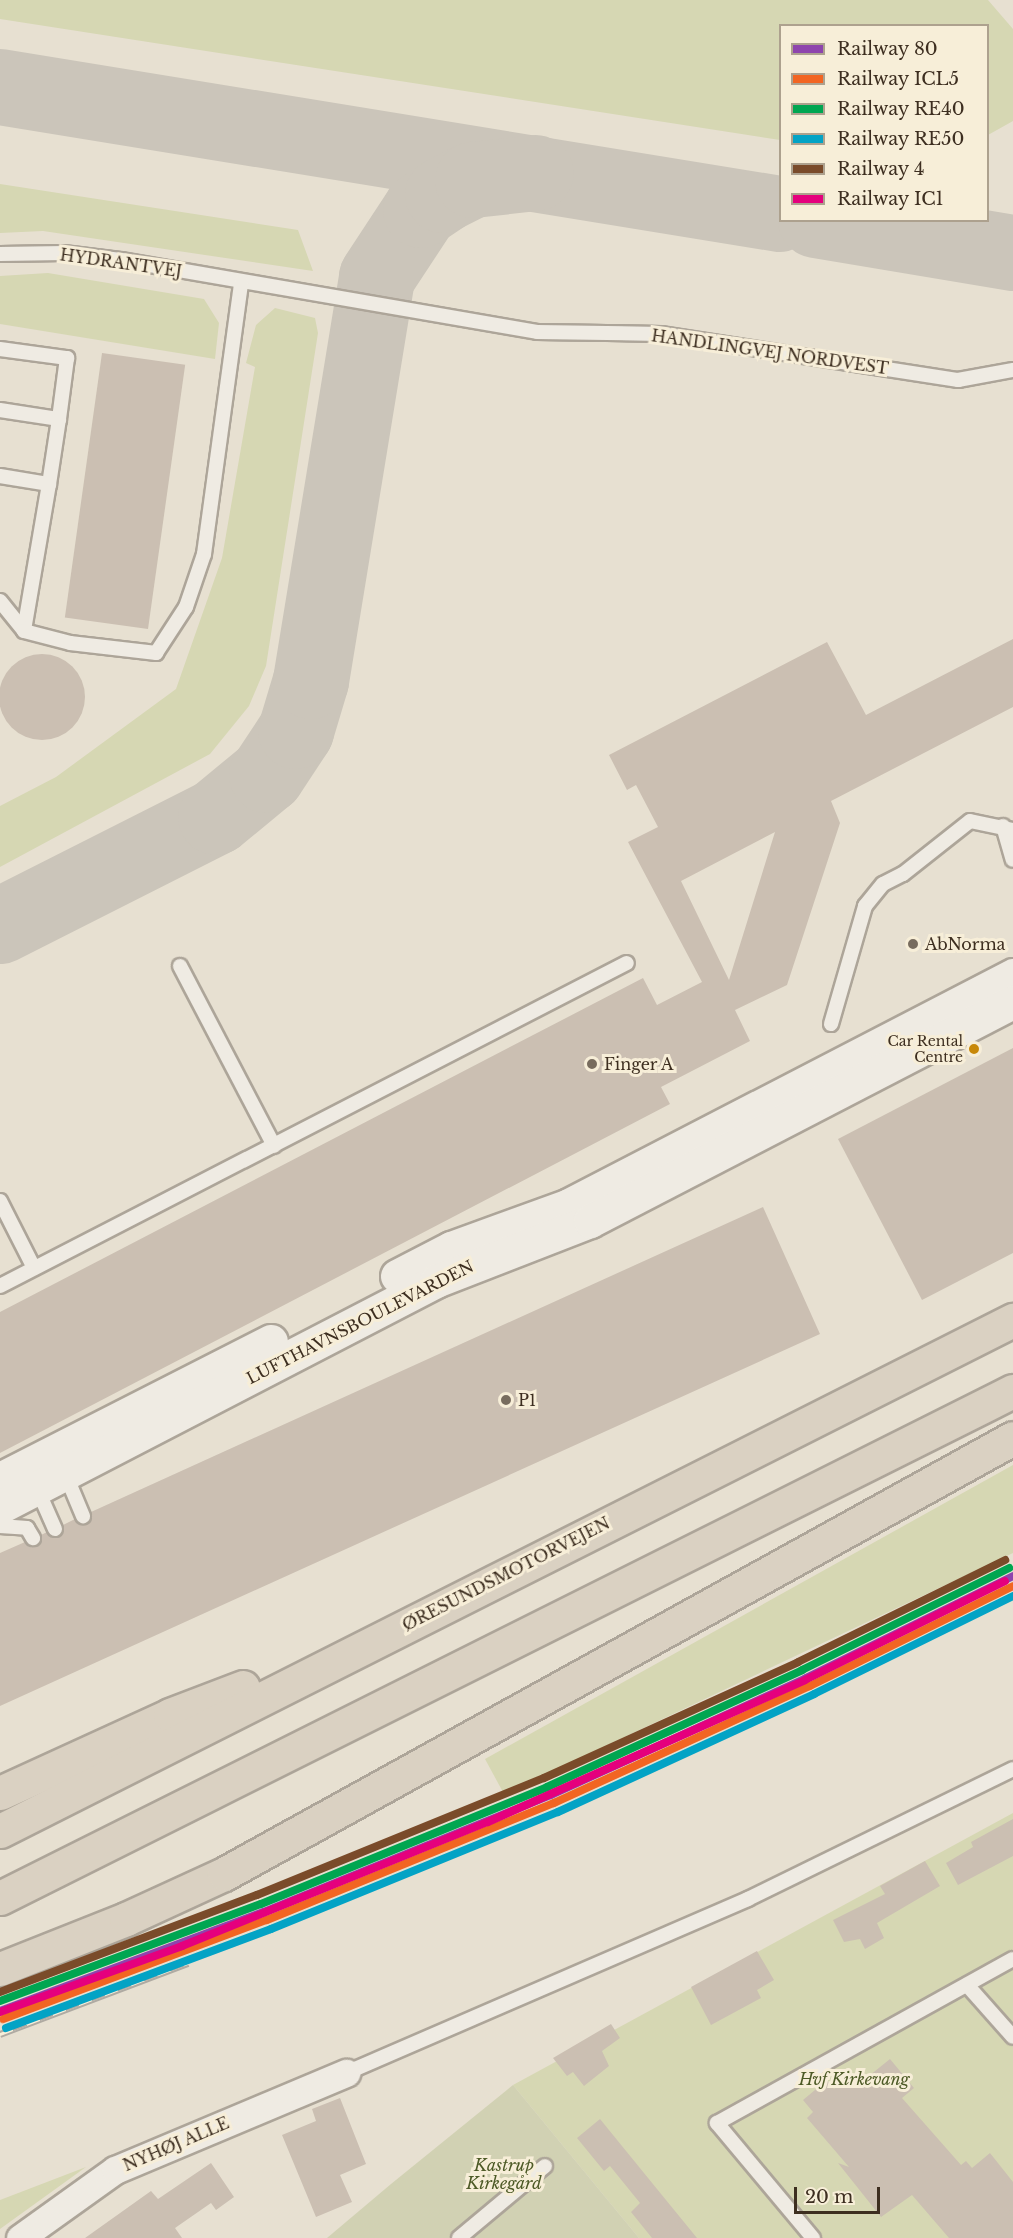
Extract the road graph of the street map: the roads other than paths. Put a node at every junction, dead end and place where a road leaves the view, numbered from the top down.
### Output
1 (0, 254) edge
2 (241, 283) junction
3 (0, 349) edge
4 (1013, 370) edge
5 (0, 410) edge
6 (59, 419) junction
7 (0, 476) edge
8 (49, 484) junction
9 (0, 601) edge
10 (24, 631) junction
11 (1009, 824) edge
12 (1013, 860) edge
13 (627, 963) dead end
14 (180, 966) dead end
15 (1013, 975) edge
16 (1013, 1002) edge
17 (831, 1024) dead end
18 (274, 1146) junction
19 (0, 1201) edge
20 (34, 1268) junction
21 (0, 1286) edge
22 (1013, 1320) edge
23 (1013, 1391) edge
24 (1013, 1438) edge
25 (47, 1473) junction
26 (0, 1479) edge
27 (0, 1507) edge
28 (83, 1516) dead end
29 (0, 1526) edge
30 (55, 1529) dead end
31 (33, 1539) dead end
32 (402, 1626) junction
33 (1013, 1769) edge
34 (0, 1793) edge
35 (0, 1832) edge
36 (0, 1898) edge
37 (1013, 1959) edge
38 (0, 1969) edge
39 (967, 1985) junction
40 (1013, 2037) edge
41 (346, 2073) joint
42 (545, 2166) dead end
43 (20, 2238) edge
44 (459, 2238) edge
45 (813, 2238) edge

1 - 2 lane, HYDRANTVEJ
2 - 4 lane, HANDLINGVEJ NORDVEST
2 - 10 lane
3 - 6 lane
5 - 6 lane
6 - 8 lane
7 - 8 lane
8 - 10 lane
9 - 10 lane
11 - 12 lane
11 - 17 lane
13 - 18 lane
14 - 18 lane
15 - 25 street, LUFTHAVNSBOULEVARDEN
16 - 25 street, LUFTHAVNSBOULEVARDEN
18 - 20 lane
19 - 20 lane
20 - 21 lane
22 - 32 highway, ØRESUNDSMOTORVEJEN
23 - 36 highway
24 - 38 highway
25 - 26 street, LUFTHAVNSBOULEVARDEN
25 - 27 street, LUFTHAVNSBOULEVARDEN
25 - 28 lane
25 - 30 lane
29 - 31 lane
32 - 34 highway
32 - 35 highway, ØRESUNDSMOTORVEJEN
33 - 41 lane
37 - 39 lane
39 - 40 lane
39 - 45 lane
41 - 43 street, NYHØJ ALLE
42 - 44 lane

